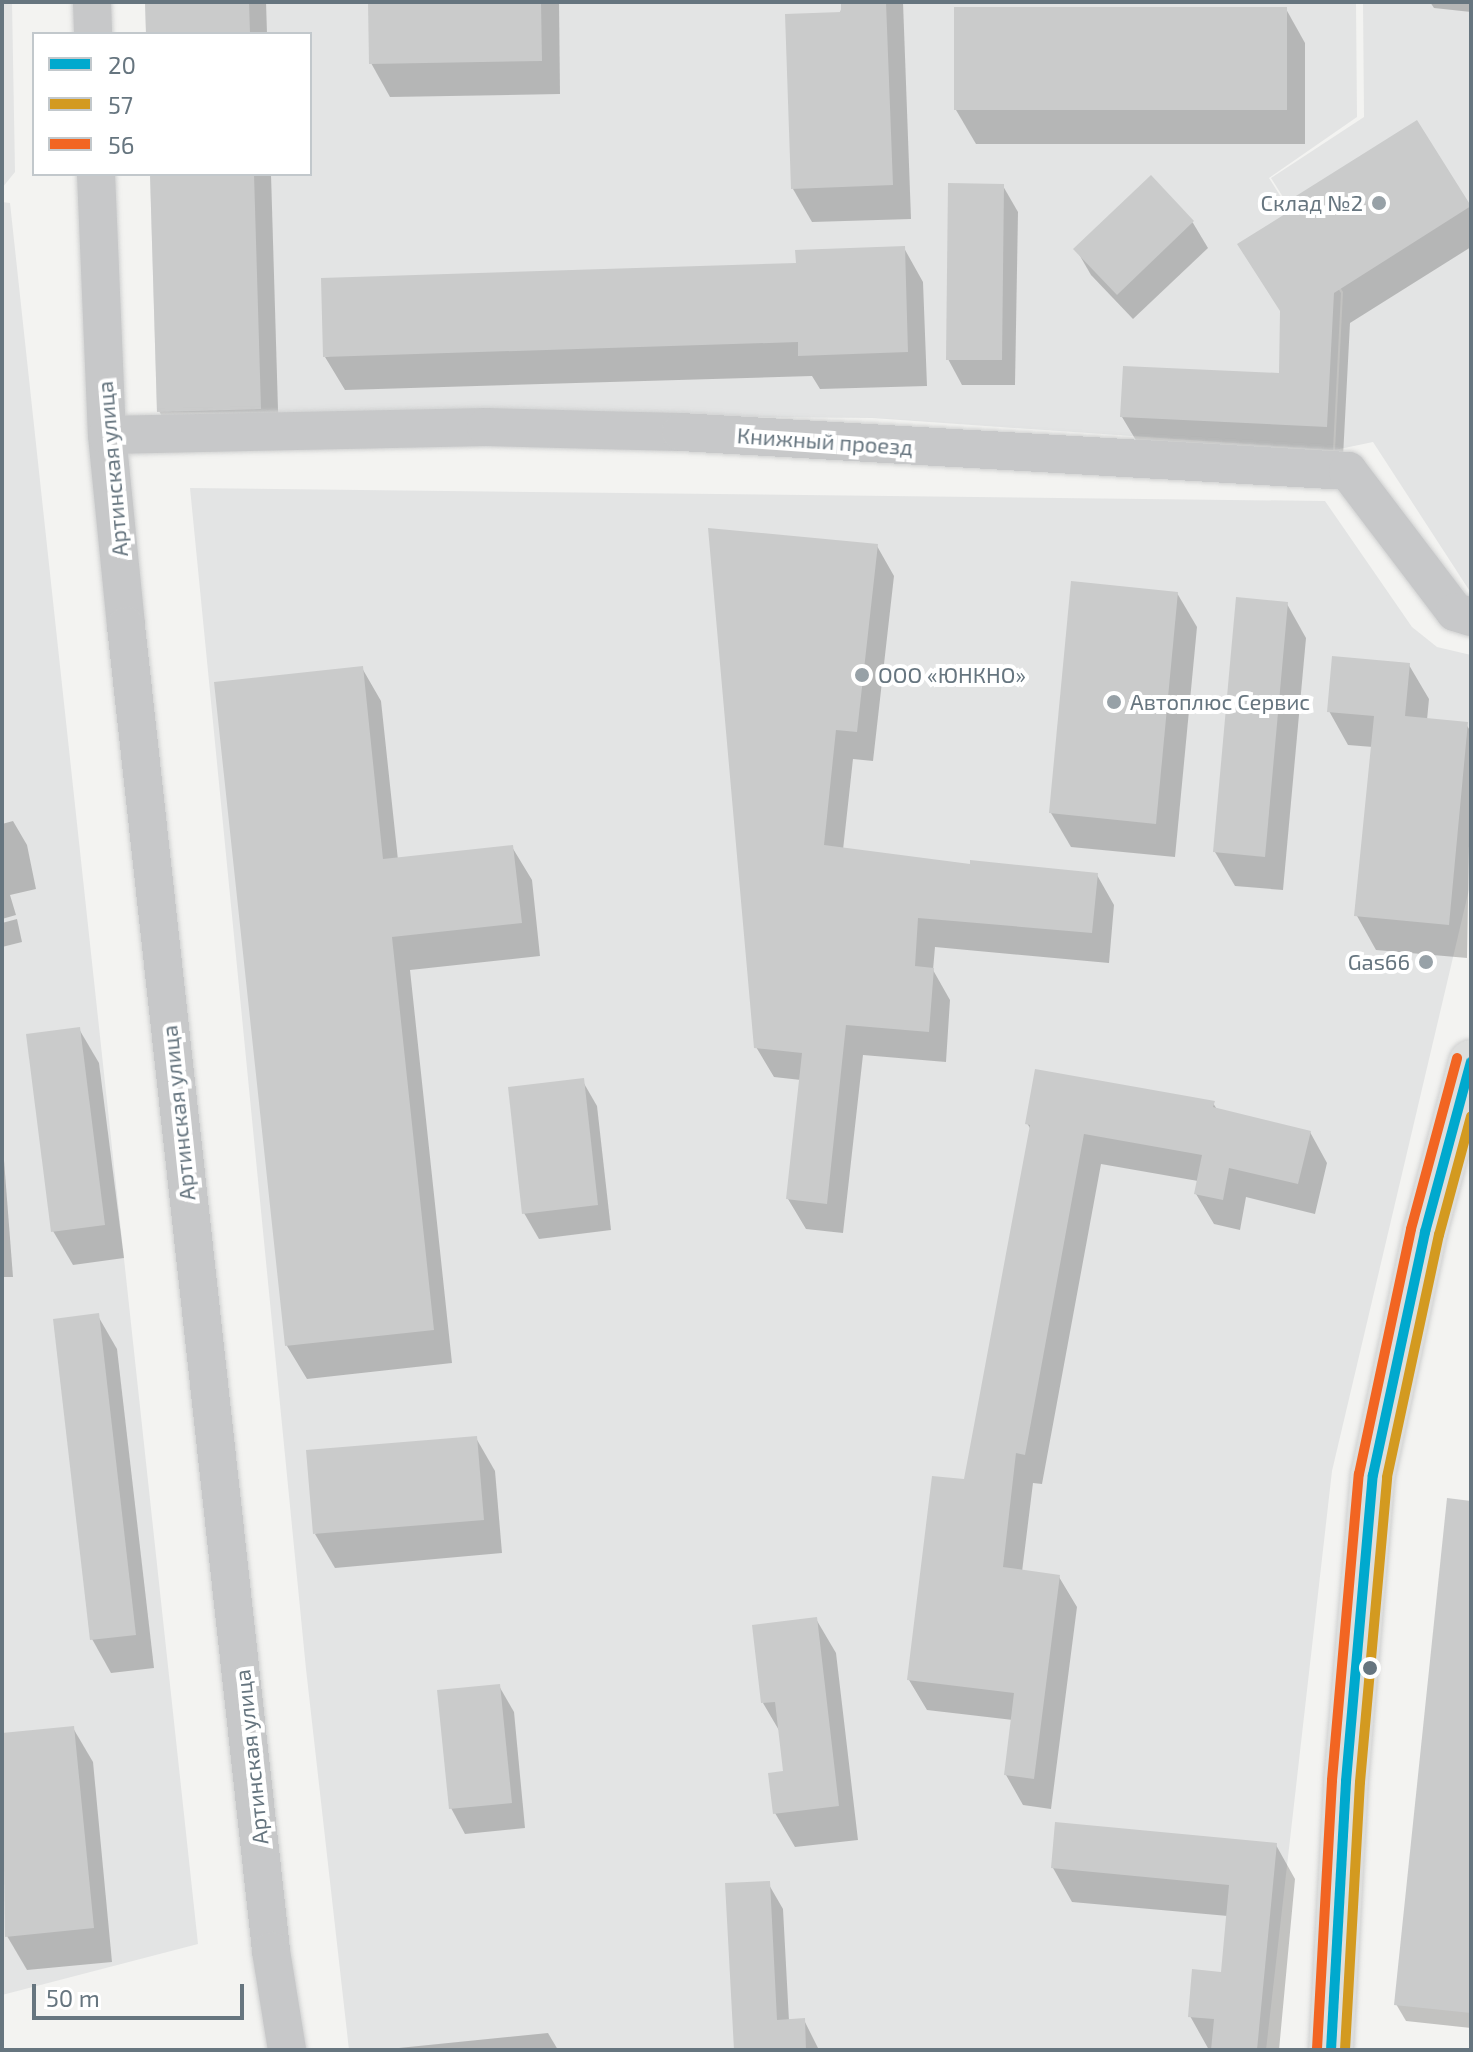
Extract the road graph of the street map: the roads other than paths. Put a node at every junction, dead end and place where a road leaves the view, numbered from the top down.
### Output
1 (92, 2) edge
2 (93, 32) edge
3 (96, 176) edge
4 (107, 435) junction
5 (1471, 617) edge
6 (1471, 1062) edge
7 (287, 2050) edge
8 (1331, 2050) edge

1 - 2 street
3 - 4 street, Артинская улица
4 - 5 street, Книжный проезд
4 - 7 street, Артинская улица
6 - 8 main road

